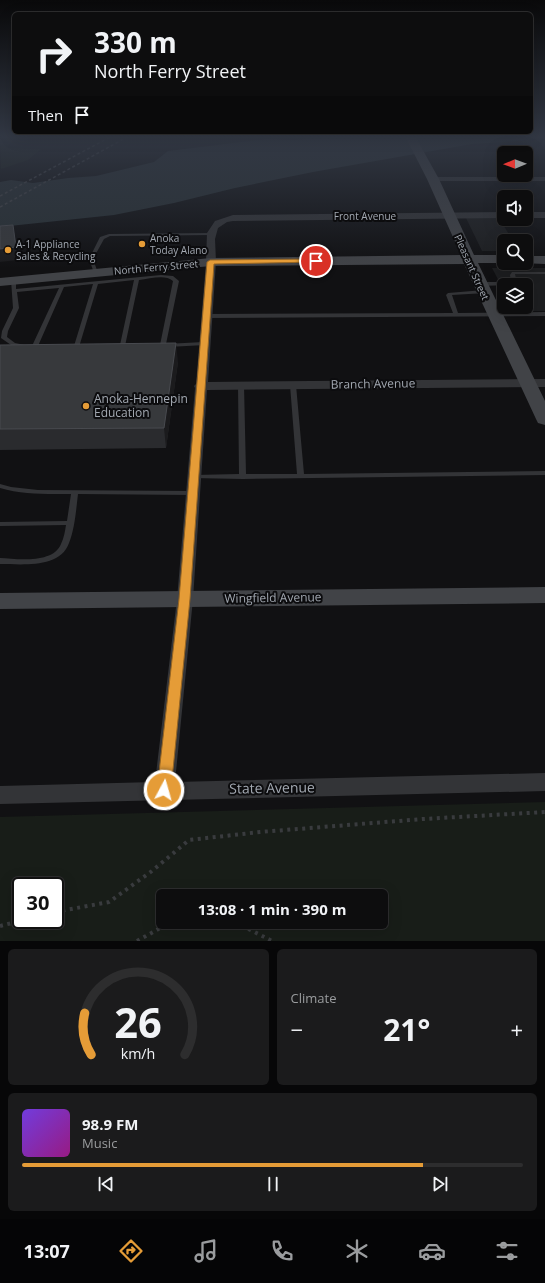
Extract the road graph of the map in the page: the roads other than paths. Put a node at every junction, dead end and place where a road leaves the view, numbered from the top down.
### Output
1 (432, 180) edge
2 (449, 215) junction
3 (497, 215) edge
4 (533, 215) edge
5 (545, 215) edge
6 (211, 234) junction
7 (468, 260) junction
8 (497, 260) edge
9 (533, 260) edge
10 (545, 260) edge
11 (210, 262) junction
12 (545, 273) edge
13 (96, 278) junction
14 (137, 279) junction
15 (9, 285) edge
16 (62, 286) junction
17 (482, 288) junction
18 (494, 314) junction
19 (545, 314) edge
20 (456, 315) junction
21 (206, 316) junction
22 (203, 344) junction
23 (115, 345) edge
24 (123, 345) junction
25 (131, 345) edge
26 (155, 345) edge
27 (163, 345) junction
28 (35, 346) junction
29 (42, 346) edge
30 (70, 346) edge
31 (77, 346) junction
32 (84, 346) edge
33 (528, 383) junction
34 (545, 383) edge
35 (241, 385) junction
36 (292, 385) junction
37 (200, 386) junction
38 (545, 419) edge
39 (545, 473) edge
40 (301, 476) junction
41 (194, 477) junction
42 (243, 477) junction
43 (0, 486) edge
44 (75, 492) junction
45 (193, 493) junction
46 (69, 523) junction
47 (0, 524) edge
48 (0, 561) edge
49 (545, 595) edge
50 (184, 599) junction
51 (0, 601) edge
52 (545, 782) edge
53 (164, 790) junction
54 (0, 795) edge

1 - 2 street, Pleasant Street
2 - 3 street, Front Avenue
2 - 6 street, Front Avenue
2 - 7 street, Pleasant Street
4 - 5 street
6 - 11 street
6 - 13 lane
7 - 8 street, North Ferry Street
7 - 11 street, North Ferry Street
7 - 17 street, Pleasant Street
9 - 10 street
11 - 13 street, North Ferry Street
11 - 21 street
12 - 17 lane
13 - 14 lane
13 - 15 street, North Ferry Street
13 - 16 lane
13 - 31 lane
14 - 24 lane
14 - 27 lane
15 - 16 lane
15 - 28 lane
16 - 28 lane
17 - 18 street, Pleasant Street
17 - 20 lane
18 - 19 lane
18 - 20 lane
18 - 33 street, Pleasant Street
20 - 21 lane
21 - 22 street
22 - 27 lane
22 - 37 street
23 - 24 lane
24 - 25 lane
26 - 27 lane
28 - 29 lane
30 - 31 lane
31 - 32 lane
33 - 34 street, Branch Avenue
33 - 36 street, Branch Avenue
33 - 38 street, Pleasant Street
35 - 36 street, Branch Avenue
35 - 37 street, Branch Avenue
35 - 42 lane
36 - 40 lane
37 - 41 street
39 - 40 lane
40 - 42 lane
41 - 42 lane
41 - 45 street
43 - 44 lane
44 - 45 lane
44 - 46 lane
45 - 50 street
46 - 47 lane
46 - 48 lane
49 - 50 street, Wingfield Avenue
50 - 51 street, Wingfield Avenue
50 - 53 street
52 - 53 street, State Avenue
53 - 54 street, State Avenue

